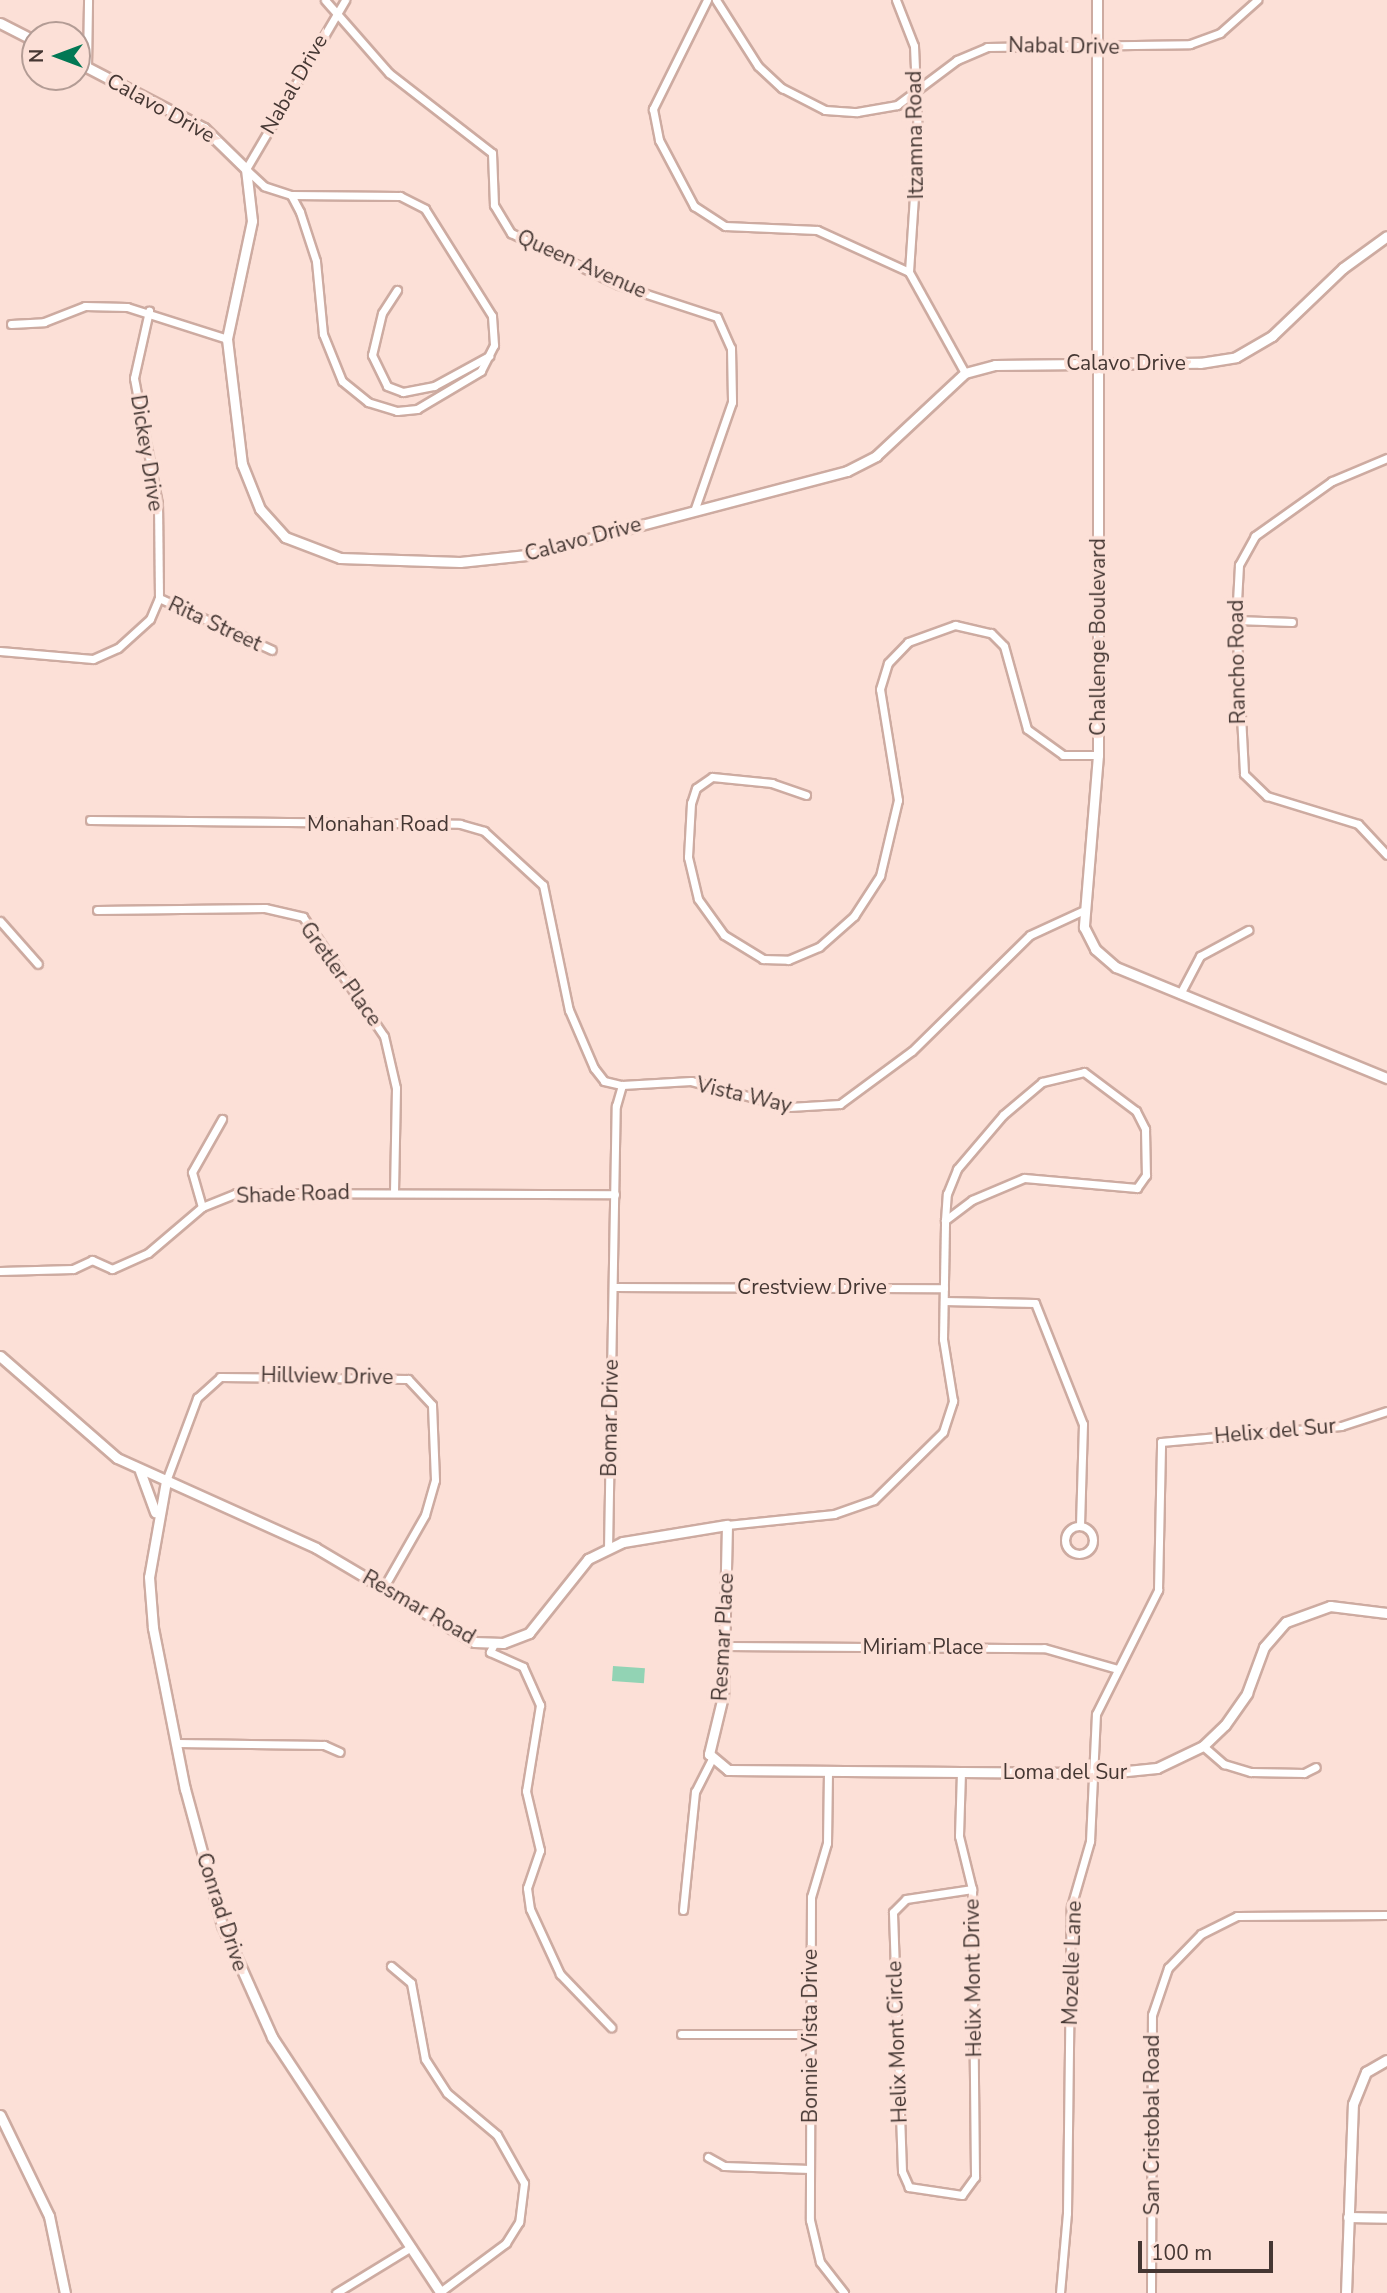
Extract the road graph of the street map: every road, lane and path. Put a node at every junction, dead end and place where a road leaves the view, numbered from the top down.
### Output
1 (88, 0) edge
2 (325, 0) edge
3 (345, 0) edge
4 (707, 0) edge
5 (716, 0) edge
6 (896, 0) edge
7 (1097, 0) edge
8 (1257, 0) edge
9 (335, 14) junction
10 (88, 21) edge
11 (0, 23) edge
12 (21, 34) edge
13 (1096, 46) junction
14 (91, 69) edge
15 (915, 92) junction
16 (246, 169) junction
17 (290, 195) junction
18 (1387, 236) edge
19 (909, 272) junction
20 (397, 290) dead end
21 (149, 311) junction
22 (11, 324) dead end
23 (227, 339) junction
24 (490, 356) junction
25 (1096, 362) junction
26 (965, 373) junction
27 (1387, 458) edge
28 (694, 511) junction
29 (159, 598) junction
30 (1236, 620) junction
31 (1292, 622) dead end
32 (272, 650) dead end
33 (0, 651) edge
34 (1098, 755) junction
35 (806, 795) dead end
36 (90, 820) dead end
37 (1387, 855) edge
38 (97, 909) dead end
39 (1082, 911) junction
40 (0, 921) edge
41 (1248, 930) dead end
42 (38, 964) dead end
43 (1180, 994) junction
44 (1387, 1078) edge
45 (622, 1085) junction
46 (222, 1119) dead end
47 (394, 1191) junction
48 (615, 1194) junction
49 (202, 1207) junction
50 (945, 1220) junction
51 (0, 1271) edge
52 (613, 1287) junction
53 (944, 1288) junction
54 (944, 1301) junction
55 (0, 1356) edge
56 (1387, 1412) edge
57 (1161, 1442) joint
58 (140, 1471) junction
59 (166, 1481) junction
60 (156, 1514) junction
61 (727, 1525) junction
62 (1080, 1526) dead end
63 (608, 1549) junction
64 (384, 1587) junction
65 (1387, 1613) edge
66 (494, 1644) junction
67 (726, 1646) junction
68 (1117, 1669) junction
69 (177, 1743) junction
70 (1203, 1745) junction
71 (340, 1752) dead end
72 (712, 1759) junction
73 (1316, 1767) dead end
74 (828, 1772) junction
75 (961, 1772) junction
76 (1089, 1772) junction
77 (972, 1889) junction
78 (683, 1910) dead end
79 (1387, 1915) edge
80 (391, 1966) dead end
81 (611, 2027) dead end
82 (681, 2034) dead end
83 (810, 2034) junction
84 (1387, 2060) edge
85 (0, 2115) edge
86 (708, 2157) dead end
87 (810, 2169) junction
88 (973, 2186) joint
89 (1348, 2217) junction
90 (1387, 2218) edge
91 (411, 2247) junction
92 (838, 2291) edge
93 (65, 2293) edge
94 (336, 2293) edge
95 (441, 2293) edge
96 (1060, 2293) edge
97 (1152, 2293) edge
98 (1346, 2293) edge

1 - 10 street
2 - 9 street, Queen Avenue
3 - 9 street, Nabal Drive
4 - 19 street
5 - 15 street, Nabal Drive
6 - 15 street, Itzamna Road
7 - 13 street, Challenge Boulevard
8 - 13 street, Nabal Drive
9 - 16 street, Nabal Drive
9 - 28 street, Queen Avenue
11 - 12 street
13 - 15 street, Nabal Drive
13 - 25 street, Challenge Boulevard
14 - 16 street, Calavo Drive
15 - 19 street, Itzamna Road
16 - 17 street
16 - 23 street, Calavo Drive
17 - 24 street
17 - 24 street
18 - 25 street, Calavo Drive
19 - 26 street
20 - 24 street
21 - 22 street
21 - 23 street
21 - 29 street, Dickey Drive
23 - 28 street, Calavo Drive
25 - 26 street, Calavo Drive
25 - 34 street, Challenge Boulevard
26 - 28 street, Calavo Drive
27 - 30 street, Rancho Road
29 - 32 street, Rita Street
29 - 33 street
30 - 31 street
30 - 37 street, Rancho Road
34 - 35 street
34 - 39 street, Challenge Boulevard
36 - 45 street, Monahan Road
38 - 47 street, Gretler Place
39 - 43 street, Challenge Boulevard
39 - 45 street, Vista Way
40 - 42 street
41 - 43 street
43 - 44 street, Challenge Boulevard
45 - 48 street
46 - 49 street
47 - 48 street, Shade Road
47 - 49 street, Shade Road
48 - 52 street
49 - 51 street, Shade Road
50 - 50 street
50 - 53 street
52 - 53 street, Crestview Drive
52 - 63 street, Bomar Drive
53 - 54 street, Resmar Road
54 - 61 street, Resmar Road
54 - 62 street
55 - 58 street, Resmar Road
56 - 57 street, Helix del Sur
57 - 68 street, Mozelle Lane
58 - 59 street, Resmar Road
58 - 60 street
59 - 60 street, Conrad Drive
59 - 64 street, Resmar Road
59 - 64 street, Hillview Drive
60 - 69 street, Conrad Drive
61 - 63 street, Resmar Road
61 - 67 street, Resmar Place
63 - 66 street, Resmar Road
64 - 66 street, Resmar Road
65 - 70 street, Loma del Sur
66 - 81 street
67 - 68 street, Miriam Place
67 - 72 street, Resmar Place
68 - 76 street, Mozelle Lane
69 - 71 street
69 - 91 street, Conrad Drive
70 - 73 street
70 - 76 street, Loma del Sur
72 - 74 street, Loma del Sur
72 - 78 street, Resmar Place
74 - 75 street, Loma del Sur
74 - 83 street, Bonnie Vista Drive
75 - 76 street, Loma del Sur
75 - 77 street, Helix Mont Drive
76 - 96 street, Mozelle Lane
77 - 88 street, Helix Mont Drive
77 - 88 street, Helix Mont Circle
79 - 97 street, San Cristobal Road
80 - 95 street
82 - 83 street
83 - 87 street, Bonnie Vista Drive
84 - 89 street
85 - 93 street
86 - 87 street
87 - 92 street, Bonnie Vista Drive
89 - 90 street
89 - 98 street
91 - 94 street
91 - 95 street, Conrad Drive

